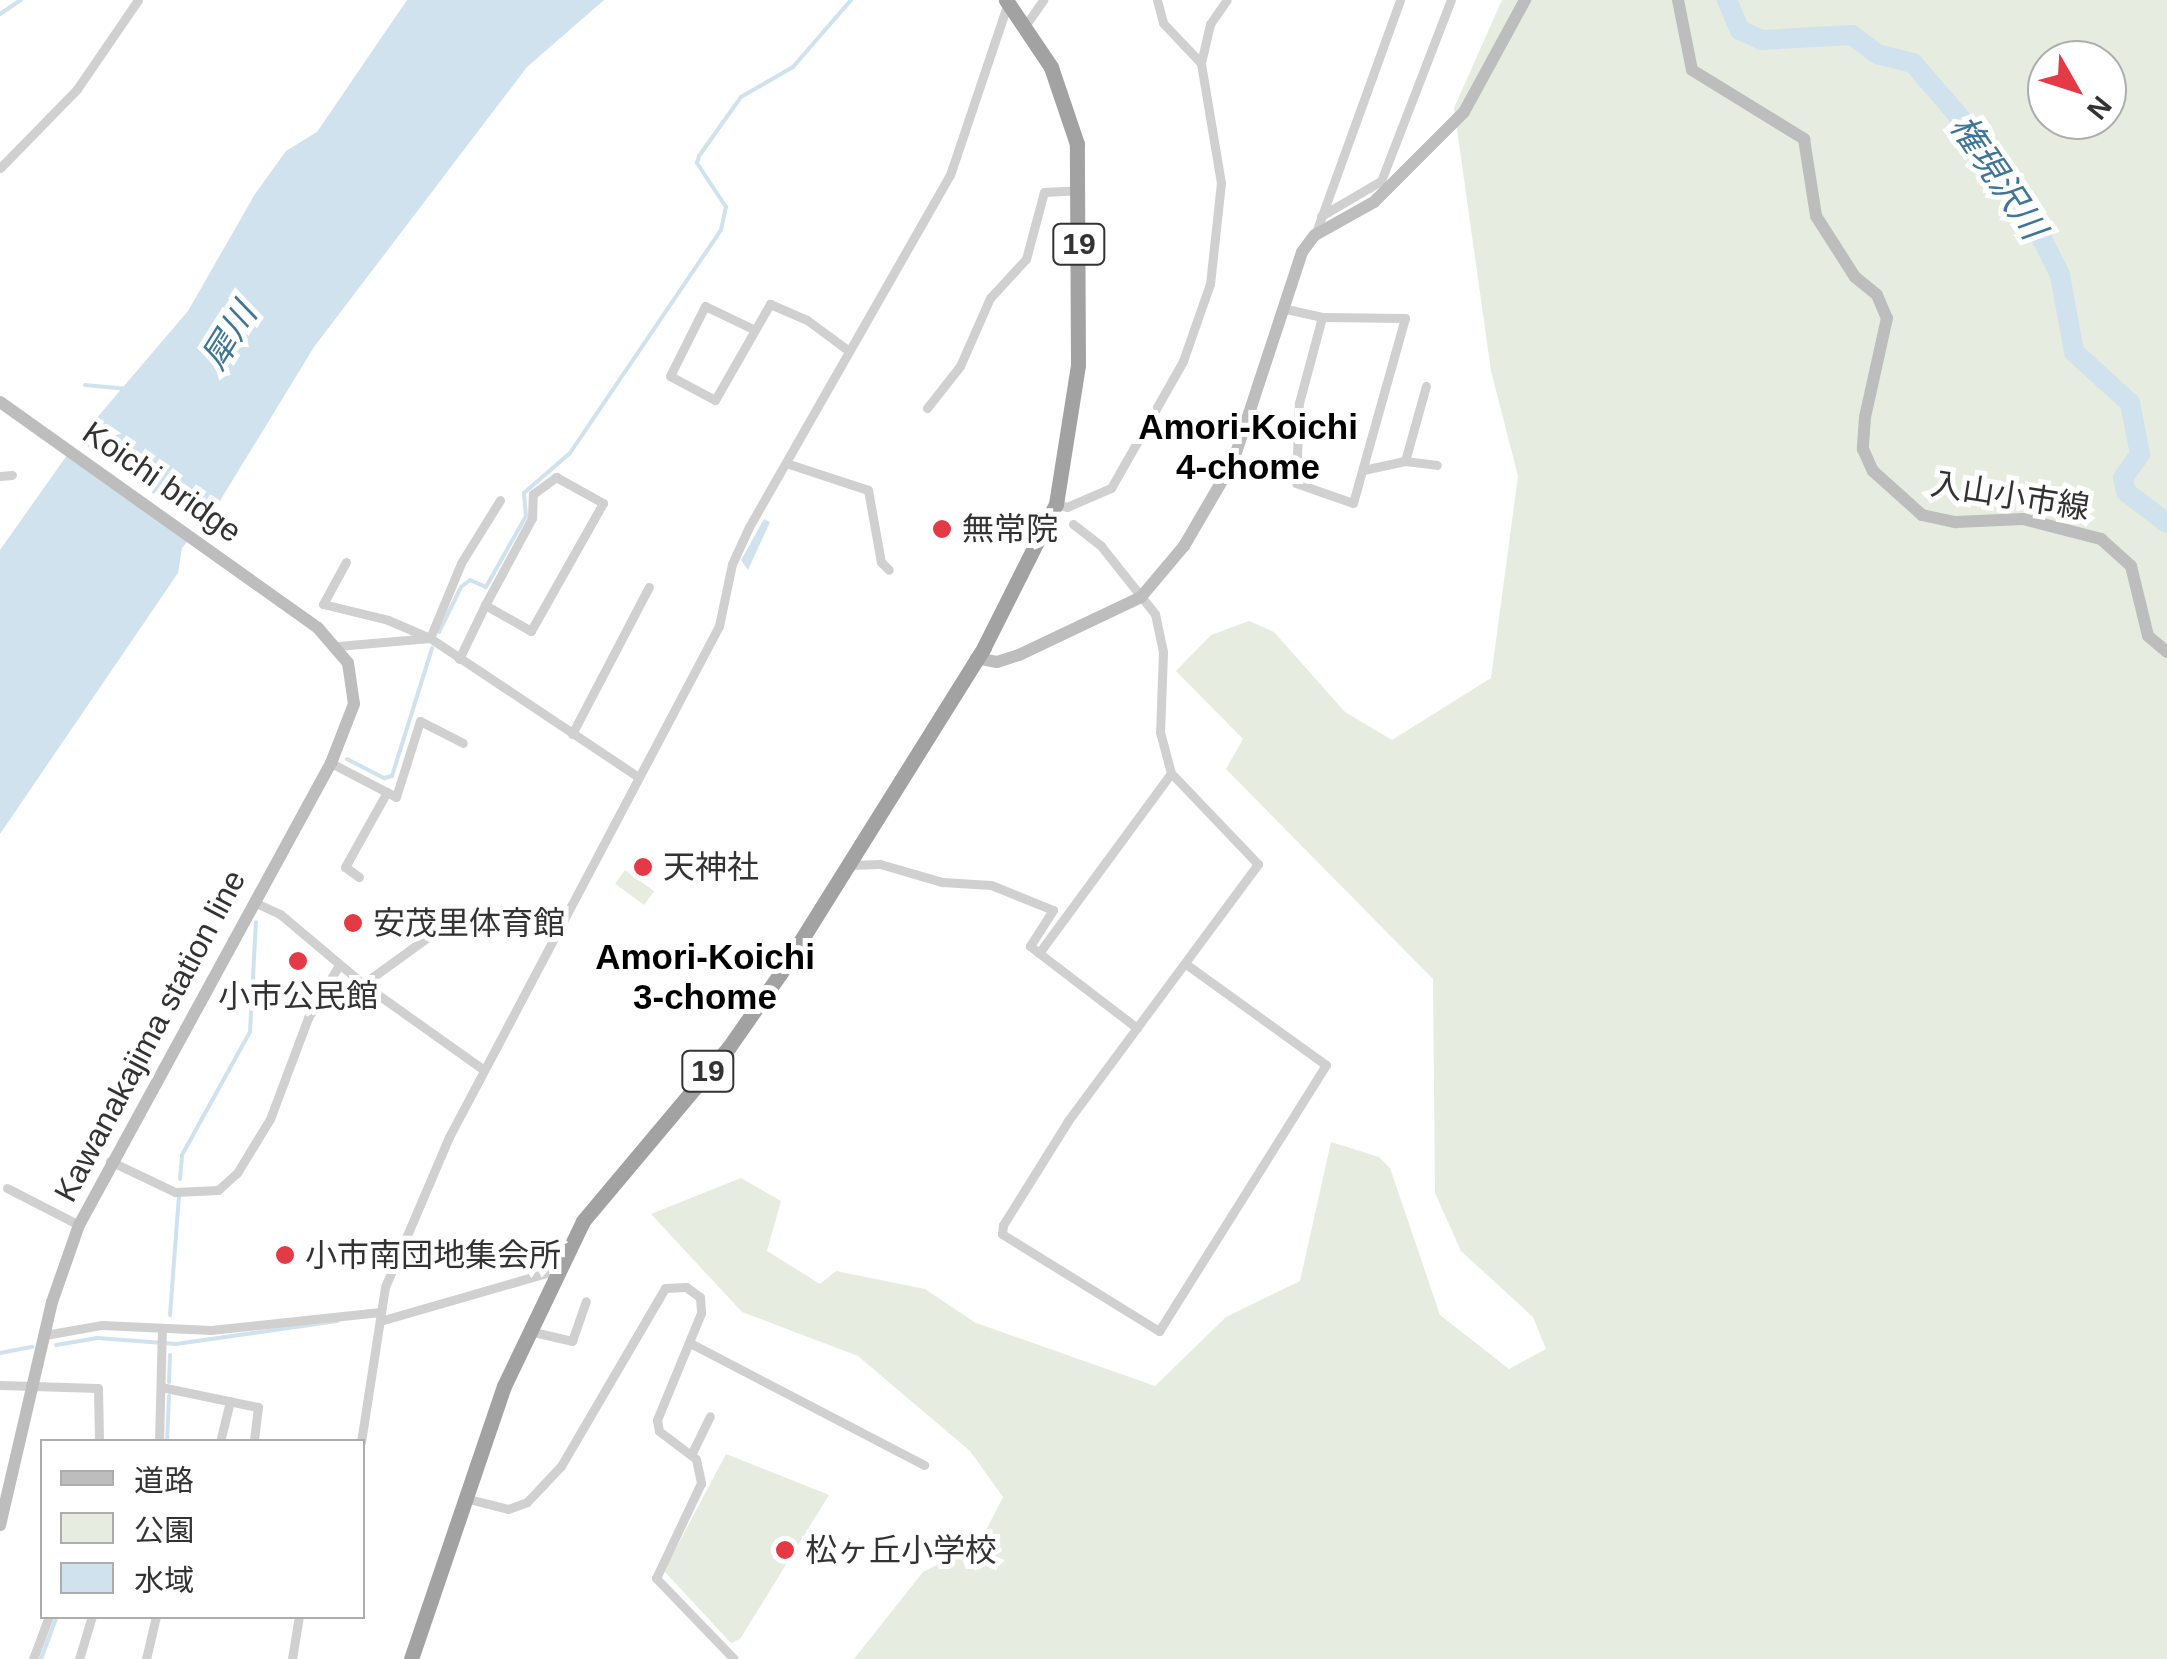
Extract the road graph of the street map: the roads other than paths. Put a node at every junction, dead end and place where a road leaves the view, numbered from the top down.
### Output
1 (138, 0) edge
2 (1043, 0) edge
3 (1157, 0) edge
4 (1227, 0) edge
5 (1400, 0) edge
6 (1451, 0) edge
7 (1525, 0) edge
8 (1678, 0) edge
9 (1007, 2) edge
10 (1025, 26) junction
11 (1200, 63) junction
12 (0, 168) edge
13 (1078, 190) junction
14 (1321, 216) junction
15 (1315, 234) junction
16 (1282, 308) junction
17 (1322, 317) junction
18 (751, 328) junction
19 (848, 351) junction
20 (1426, 386) dead end
21 (0, 402) edge
22 (927, 408) dead end
23 (1405, 460) junction
24 (786, 463) junction
25 (1437, 465) dead end
26 (1363, 470) junction
27 (12, 474) dead end
28 (0, 476) edge
29 (500, 500) dead end
30 (1056, 504) junction
31 (1073, 524) dead end
32 (346, 562) dead end
33 (889, 570) dead end
34 (649, 587) dead end
35 (1141, 597) junction
36 (484, 605) junction
37 (430, 638) junction
38 (338, 646) junction
39 (2167, 652) edge
40 (976, 658) junction
41 (459, 659) junction
42 (572, 734) junction
43 (463, 743) dead end
44 (331, 763) junction
45 (1171, 773) junction
46 (636, 776) junction
47 (387, 792) junction
48 (850, 865) junction
49 (359, 877) dead end
50 (254, 902) junction
51 (450, 920) dead end
52 (1038, 952) junction
53 (1186, 964) junction
54 (338, 965) junction
55 (362, 984) junction
56 (1136, 1028) junction
57 (484, 1070) junction
58 (110, 1161) junction
59 (7, 1188) dead end
60 (79, 1225) junction
61 (557, 1270) junction
62 (586, 1301) dead end
63 (380, 1317) junction
64 (529, 1331) junction
65 (162, 1332) junction
66 (45, 1335) junction
67 (690, 1343) junction
68 (34, 1384) junction
69 (0, 1385) edge
70 (161, 1386) junction
71 (230, 1401) junction
72 (710, 1416) dead end
73 (98, 1439) edge
74 (159, 1439) edge
75 (221, 1439) edge
76 (254, 1439) edge
77 (361, 1439) edge
78 (690, 1455) junction
79 (924, 1465) dead end
80 (462, 1497) junction
81 (0, 1525) edge
82 (48, 1619) edge
83 (91, 1619) edge
84 (155, 1619) edge
85 (299, 1619) edge
86 (33, 1659) edge
87 (79, 1659) edge
88 (146, 1659) edge
89 (292, 1659) edge
90 (411, 1659) edge
91 (734, 1659) edge

1 - 12 street
2 - 10 street
3 - 11 street
4 - 11 street
5 - 14 street
6 - 14 street
7 - 15 main road
8 - 39 main road, 入山小市線
9 - 10 highway, 19
9 - 19 street
10 - 13 highway, 19
11 - 30 street
13 - 22 street
13 - 30 highway, 19
14 - 15 street
15 - 16 main road
16 - 17 street
16 - 35 main road
17 - 26 street
17 - 26 street
18 - 18 street
18 - 19 street
19 - 24 street
20 - 23 street
21 - 38 main road, Koichi bridge
23 - 25 street
23 - 26 street
24 - 33 street
24 - 46 street
27 - 28 street
29 - 37 street
30 - 40 highway, 19
31 - 35 street
32 - 37 street
34 - 42 street
35 - 40 main road
35 - 45 street
36 - 36 street
36 - 41 street
37 - 38 street
37 - 41 street
38 - 44 main road, Kawanakajima station line
40 - 48 highway, 19
41 - 42 street
42 - 46 street
43 - 47 street
44 - 47 street
44 - 50 main road, Kawanakajima station line
45 - 52 street
45 - 53 street
46 - 57 street
47 - 49 street
48 - 52 street
48 - 61 highway, 19
50 - 54 street
50 - 58 main road, Kawanakajima station line
51 - 55 street
52 - 56 street
53 - 56 street
53 - 56 street
54 - 55 street
54 - 58 street
55 - 57 street
57 - 63 street
58 - 60 main road, Kawanakajima station line
59 - 60 street
60 - 66 main road, Kawanakajima station line
61 - 63 street
61 - 64 highway, 19
62 - 64 street
63 - 65 street
63 - 77 street
64 - 80 highway, 19
65 - 66 street
65 - 70 street
66 - 68 main road, Kawanakajima station line
67 - 78 street
67 - 79 street
67 - 80 street
68 - 69 street
68 - 73 street
68 - 81 main road, Kawanakajima station line
70 - 71 street
70 - 74 street
71 - 75 street
71 - 76 street
72 - 78 street
78 - 91 street
80 - 90 highway, 19
82 - 86 street
83 - 87 street
84 - 88 street
85 - 89 street

